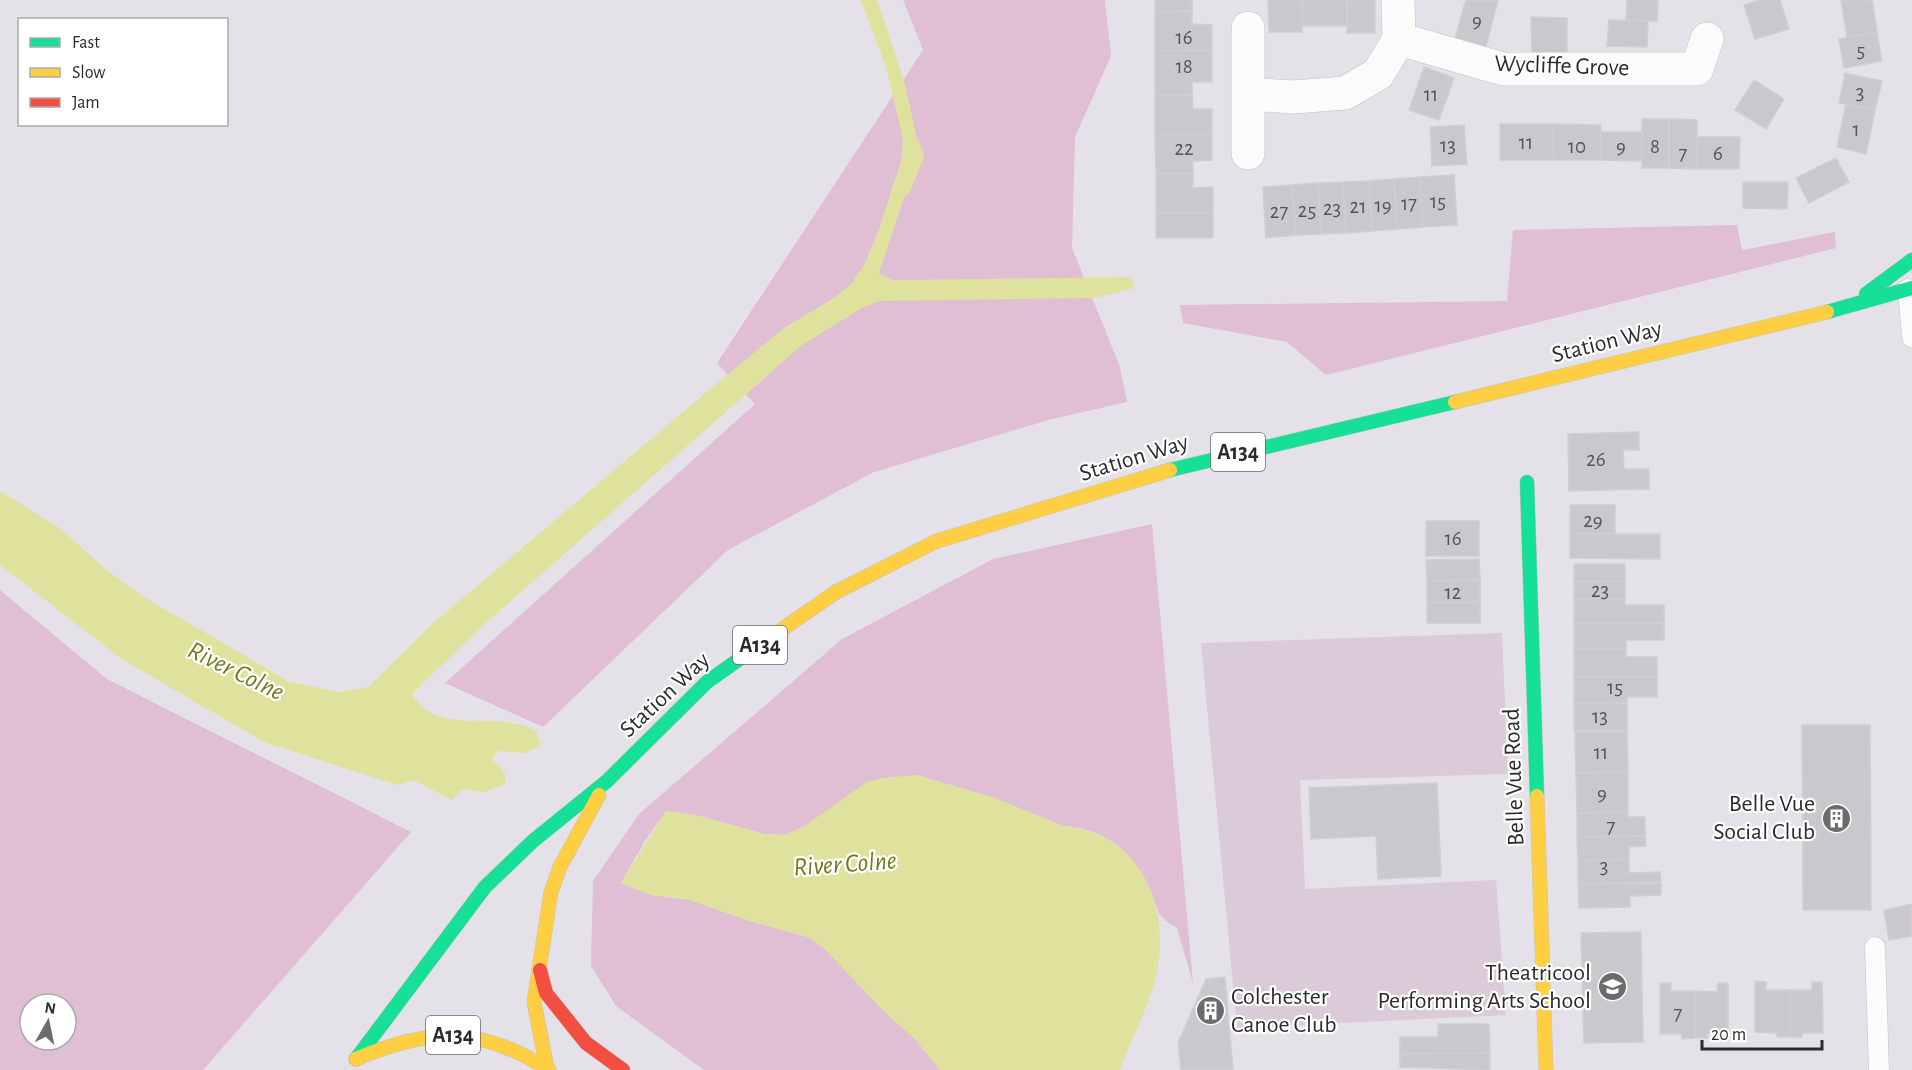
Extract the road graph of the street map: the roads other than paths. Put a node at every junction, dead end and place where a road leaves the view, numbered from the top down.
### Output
1 (1398, 0) edge
2 (1248, 28) dead end
3 (1400, 39) junction
4 (1707, 39) dead end
5 (1248, 94) junction
6 (1248, 153) dead end
7 (1912, 260) edge
8 (1910, 289) edge
9 (1851, 306) junction
10 (1912, 337) edge
11 (1527, 482) dead end
12 (607, 781) junction
13 (1875, 947) dead end
14 (539, 965) junction
15 (548, 1069) edge
16 (622, 1070) edge
17 (1546, 1070) edge
18 (1879, 1070) edge

1 - 3 street
2 - 5 street
3 - 4 street, Wycliffe Grove
3 - 5 street
5 - 6 street
7 - 9 main road, Station Way / A134
8 - 9 main road, Station Way / A134
8 - 10 lane
9 - 12 main road, Station Way / A134
11 - 17 main road, Belle Vue Road
12 - 14 main road, Station Way / A134
12 - 15 main road, Station Way / A134
13 - 18 lane
14 - 15 main road, Station Way / A134
14 - 16 main road

